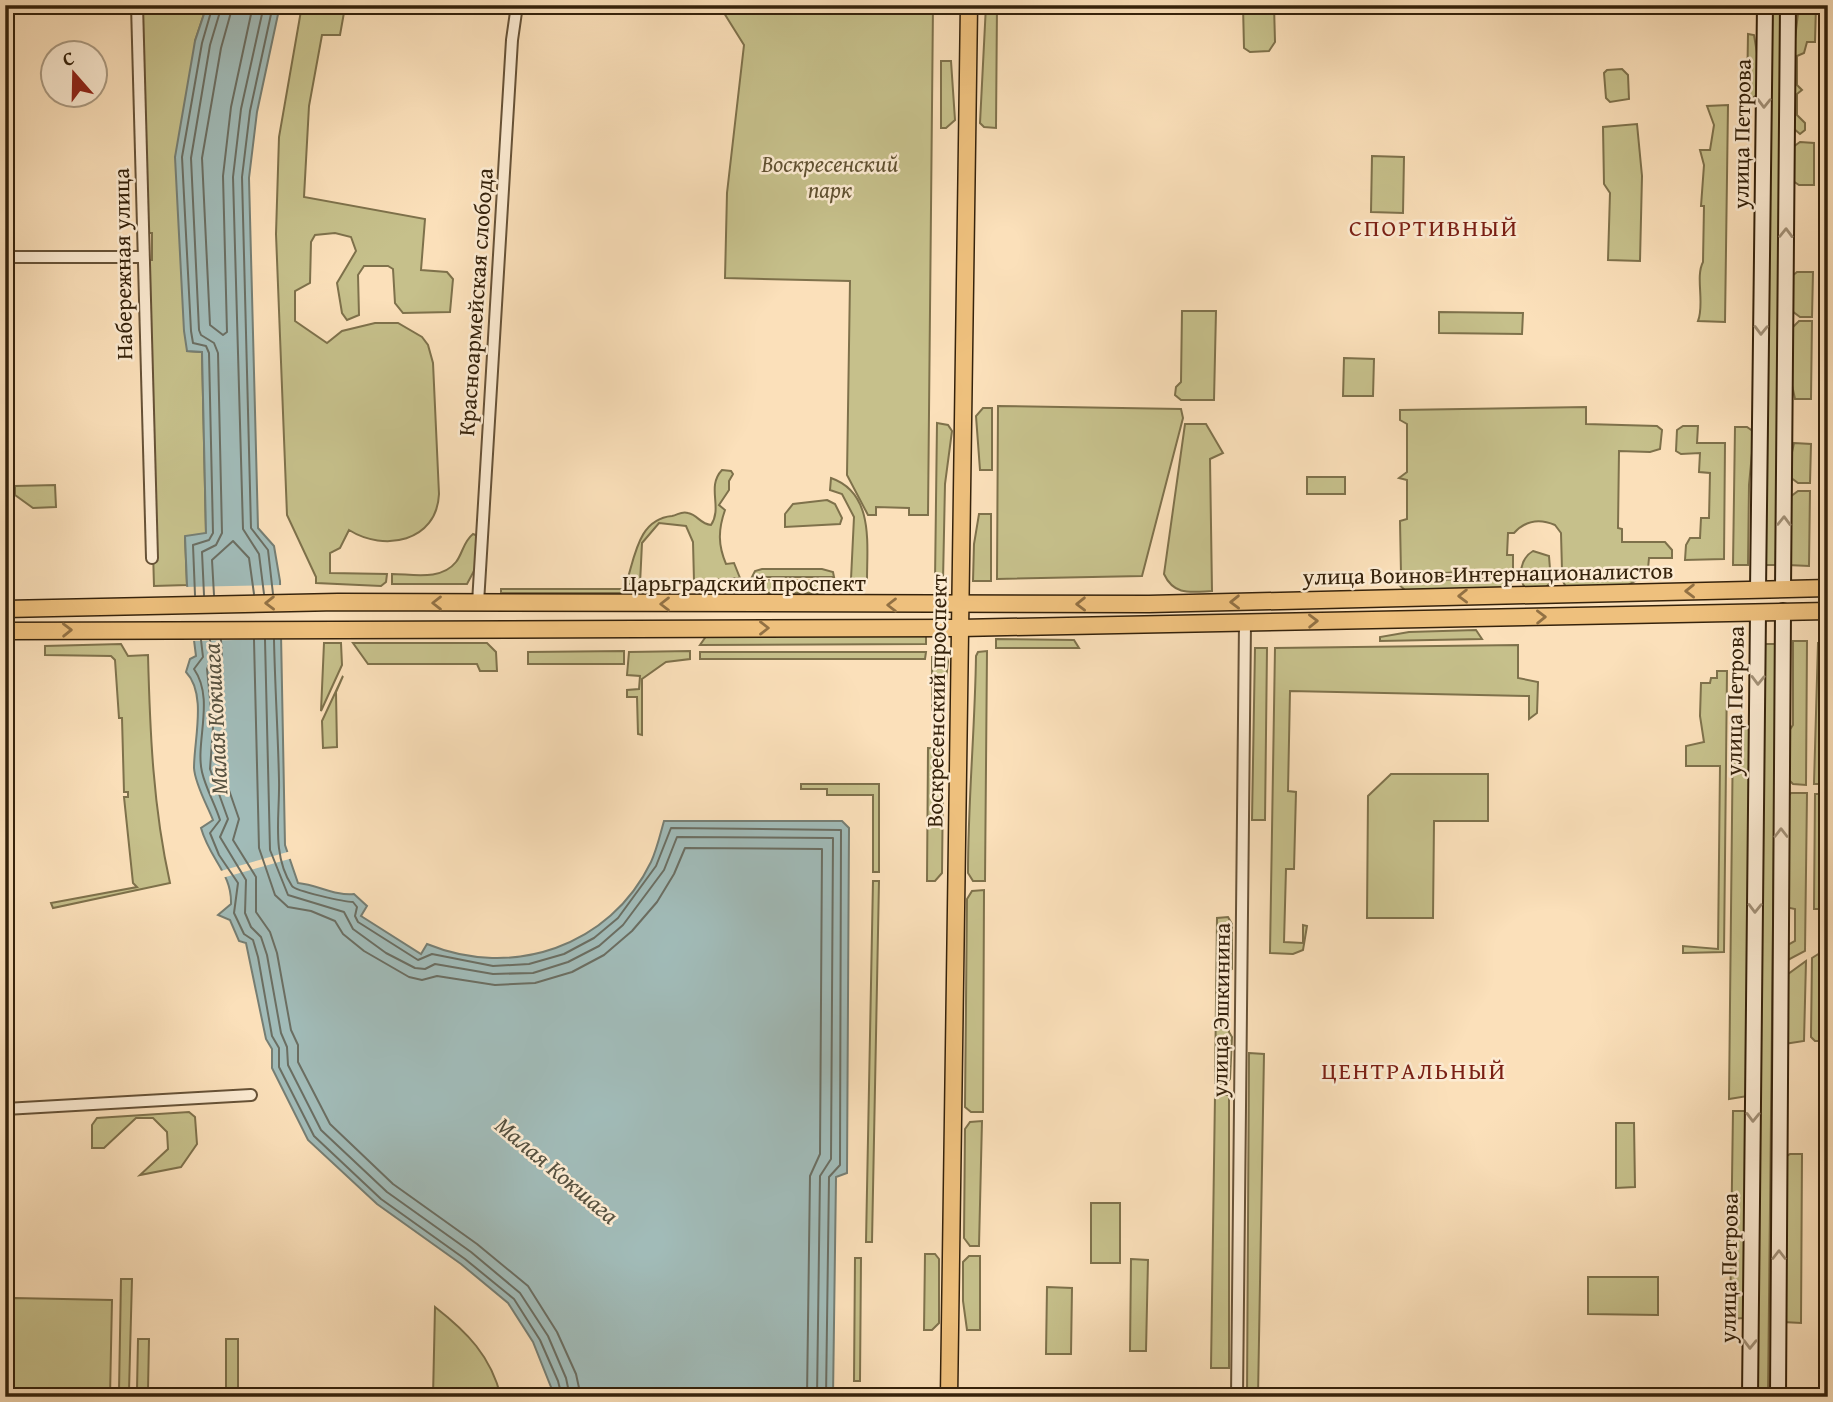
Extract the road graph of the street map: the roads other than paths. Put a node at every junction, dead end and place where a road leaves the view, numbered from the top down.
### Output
1 (137, 5) edge
2 (517, 5) edge
3 (969, 5) edge
4 (1765, 5) edge
5 (1788, 5) edge
6 (5, 257) edge
7 (143, 257) junction
8 (152, 558) dead end
9 (1828, 588) edge
10 (1783, 589) junction
11 (1758, 590) junction
12 (478, 603) junction
13 (1149, 604) joint
14 (960, 606) junction
15 (5, 610) edge
16 (1783, 611) junction
17 (1828, 611) edge
18 (1758, 612) junction
19 (1245, 623) junction
20 (1149, 624) joint
21 (960, 628) junction
22 (5, 631) edge
23 (251, 1095) dead end
24 (5, 1110) edge
25 (949, 1397) edge
26 (1237, 1397) edge
27 (1750, 1397) edge
28 (1778, 1397) edge

1 - 7 street, Набережная улица
2 - 12 street, Красноармейская слобода
3 - 14 main road, Воскресенский проспект
4 -> 11 main road, улица Петрова
10 -> 5 main road, улица Петрова
6 - 7 street
7 - 8 street, Набережная улица
9 - 10 main road, улица Воинов-Интернационалистов
10 - 11 main road, улица Воинов-Интернационалистов
10 - 16 main road, улица Петрова
11 -> 13 main road, улица Воинов-Интернационалистов
11 - 18 main road, улица Петрова
14 -> 12 main road, Царьградский проспект
12 -> 15 main road, Царьградский проспект
13 -> 14 main road, Царьградский проспект
14 - 21 main road, Воскресенский проспект
16 - 17 main road, улица Воинов-Интернационалистов
16 - 18 main road, улица Воинов-Интернационалистов
28 -> 16 main road, улица Петрова
19 -> 18 main road, улица Воинов-Интернационалистов
18 -> 27 main road, улица Петрова
19 - 20 main road, улица Воинов-Интернационалистов
19 - 26 street, улица Эшкинина
20 - 21 main road, Царьградский проспект
22 -> 21 main road, Царьградский проспект
21 - 25 main road, Воскресенский проспект
23 - 24 street

